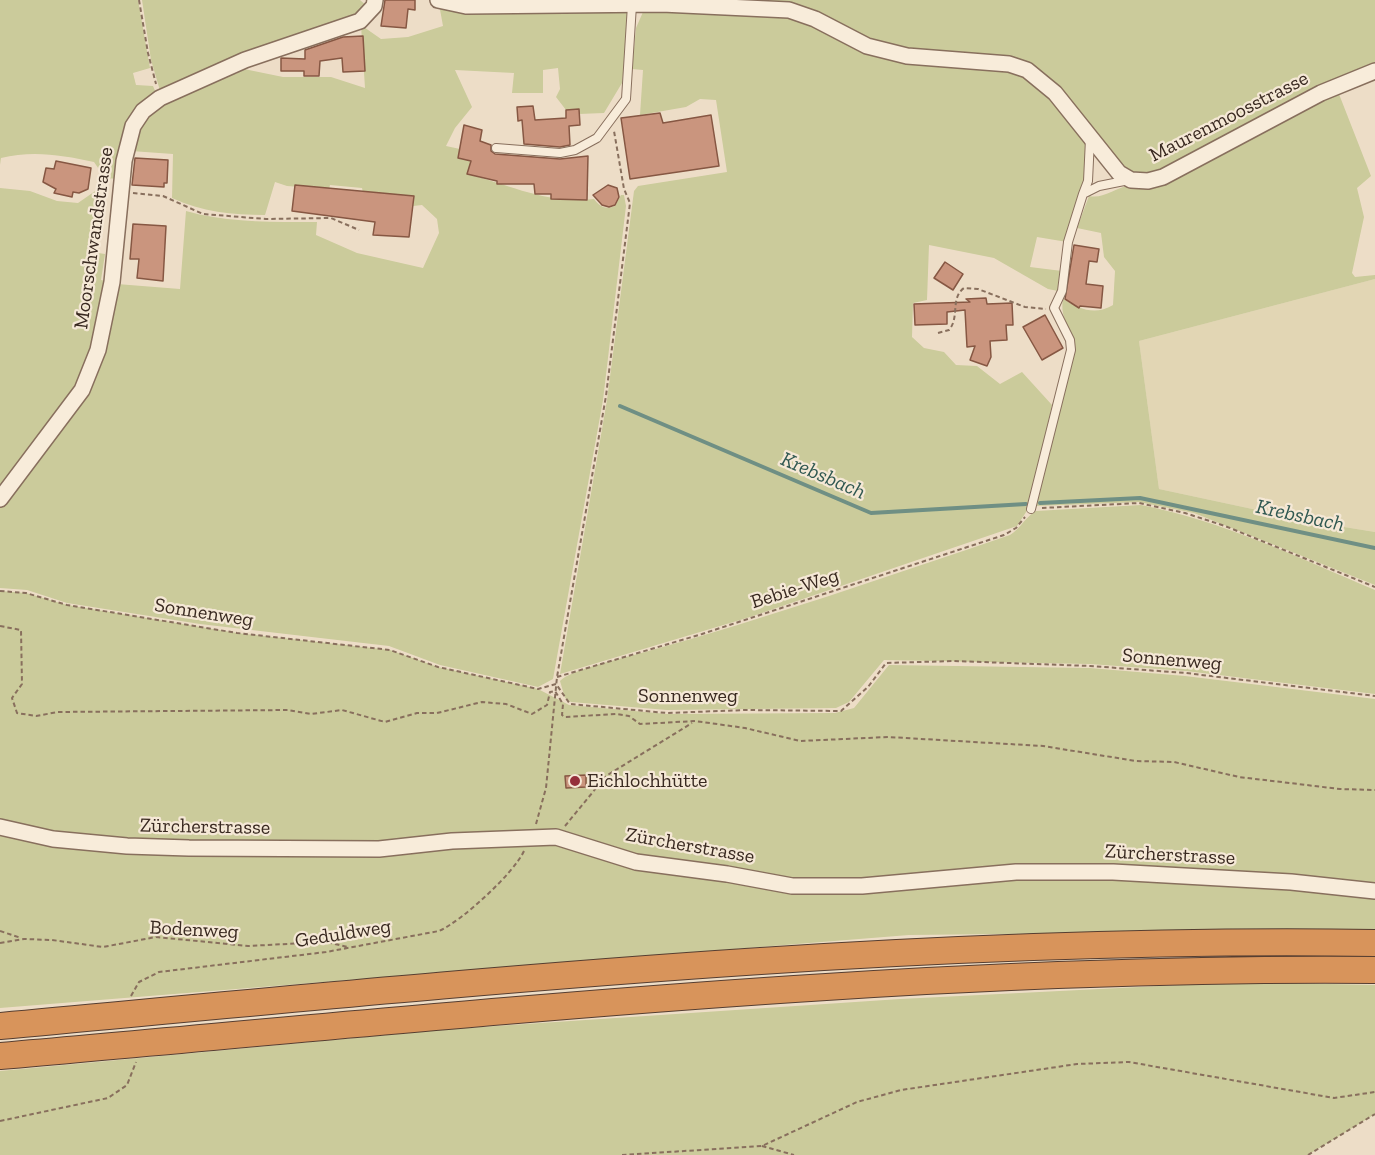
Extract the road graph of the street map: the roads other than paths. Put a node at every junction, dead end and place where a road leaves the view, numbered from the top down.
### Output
1 (375, 0) edge
2 (438, 0) edge
3 (632, 5) junction
4 (1375, 71) edge
5 (1090, 139) junction
6 (496, 148) dead end
7 (1131, 180) junction
8 (1083, 194) junction
9 (0, 499) edge
10 (1031, 509) road end
11 (0, 827) edge
12 (1375, 891) edge
13 (1375, 943) edge
14 (1375, 970) edge
15 (0, 1026) edge
16 (0, 1056) edge

1 - 9 street, Moorschwandstrasse
2 - 3 street, Maurenmoosstrasse
3 - 5 street, Maurenmoosstrasse
3 - 6 lane
4 - 7 street, Maurenmoosstrasse
5 - 7 street, Maurenmoosstrasse
5 - 8 lane
7 - 8 lane
8 - 10 lane
11 - 12 street, Zürcherstrasse
13 - 15 highway
14 - 16 highway

